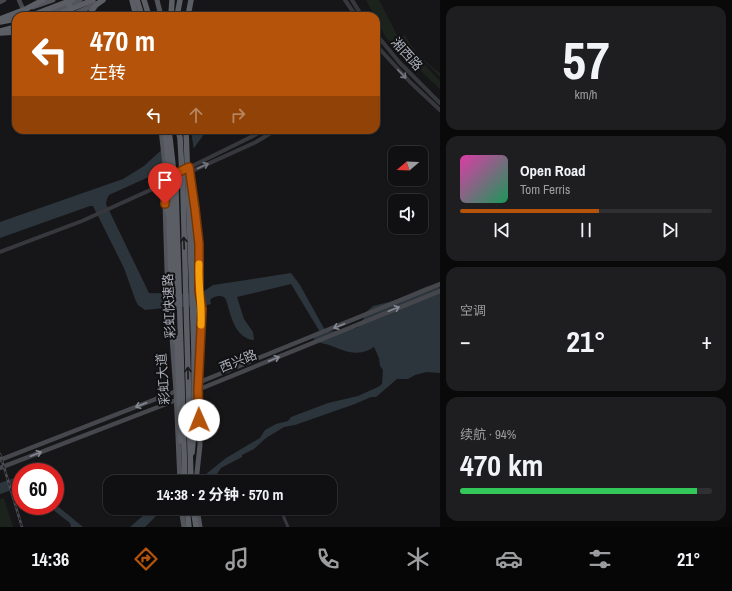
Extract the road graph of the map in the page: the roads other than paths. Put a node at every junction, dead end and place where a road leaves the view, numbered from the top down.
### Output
1 (4, 0) edge
2 (19, 0) edge
3 (53, 0) edge
4 (74, 0) edge
5 (93, 0) edge
6 (104, 0) edge
7 (133, 0) edge
8 (137, 0) edge
9 (144, 0) edge
10 (157, 0) edge
11 (172, 0) edge
12 (180, 0) edge
13 (191, 0) edge
14 (346, 0) edge
15 (352, 0) edge
16 (0, 2) edge
17 (42, 2) edge
18 (90, 7) junction
19 (18, 12) edge
20 (25, 12) edge
21 (27, 12) edge
22 (30, 12) edge
23 (51, 12) edge
24 (64, 12) edge
25 (71, 12) edge
26 (79, 12) edge
27 (91, 12) edge
28 (136, 12) edge
29 (141, 12) edge
30 (148, 12) edge
31 (160, 12) edge
32 (171, 12) edge
33 (178, 12) edge
34 (189, 12) edge
35 (354, 12) edge
36 (360, 12) edge
37 (12, 14) edge
38 (12, 16) edge
39 (12, 18) edge
40 (0, 19) edge
41 (12, 28) edge
42 (0, 32) edge
43 (12, 32) edge
44 (380, 41) edge
45 (380, 49) edge
46 (440, 103) edge
47 (440, 110) edge
48 (163, 134) edge
49 (164, 134) edge
50 (169, 134) edge
51 (178, 134) edge
52 (185, 134) edge
53 (185, 134) edge
54 (256, 134) edge
55 (269, 134) edge
56 (189, 169) junction
57 (167, 178) junction
58 (165, 204) junction
59 (195, 209) junction
60 (0, 252) edge
61 (440, 284) edge
62 (440, 291) edge
63 (178, 349) junction
64 (194, 349) junction
65 (198, 390) junction
66 (176, 391) junction
67 (176, 400) junction
68 (0, 460) edge
69 (0, 468) edge
70 (190, 471) junction
71 (180, 475) edge
72 (185, 475) edge
73 (185, 475) edge
74 (192, 475) edge
75 (195, 475) edge
76 (182, 515) edge
77 (188, 515) edge
78 (194, 515) edge
79 (198, 515) edge
80 (283, 515) edge
81 (184, 527) edge
82 (189, 527) edge
83 (196, 527) edge
84 (200, 527) edge
85 (288, 527) edge

1 - 16 main road
2 - 20 main road
3 - 17 main road
4 - 18 main road
4 - 22 highway, bridge
4 - 23 main road
4 - 25 highway, bridge
5 - 24 highway, bridge
6 - 18 main road
6 - 27 highway, bridge
7 - 28 highway
8 - 29 highway
9 - 30 highway
10 - 31 main road
11 - 32 highway
12 - 33 highway
13 - 34 highway
14 - 35 street
15 - 36 street
17 - 19 highway, bridge
17 - 21 main road
18 - 26 main road
37 - 40 highway, bridge
38 - 40 main road
39 - 40 highway
41 - 42 highway, bridge
42 - 43 highway
44 - 46 street, 湘西路
45 -> 47 street, 湘西路
48 - 57 main road, 彩虹大道
49 - 63 highway, bridge
50 - 72 highway, 彩虹快速路, bridge
70 -> 51 highway, 彩虹快速路, bridge
52 - 56 main road, bridge
53 - 64 highway, bridge
54 - 56 street
56 -> 55 street
56 - 57 street
56 - 59 main road
57 - 58 main road, 彩虹大道
57 - 60 street
58 - 63 highway, bridge
58 - 66 main road, 彩虹大道
59 - 64 highway, bridge
59 - 65 main road
61 -> 66 main road, 西兴路
65 -> 62 main road, 西兴路
63 - 73 highway, bridge
64 - 70 highway, bridge
65 - 67 main road, 西兴路
65 - 75 main road
66 - 67 main road, 彩虹大道
66 -> 68 main road, 西兴路
69 -> 67 main road, 西兴路
67 - 71 main road, 彩虹大道
70 - 74 highway, 彩虹快速路, bridge
76 - 81 main road
77 - 82 highway
78 - 83 highway
79 - 84 main road
80 - 85 street

